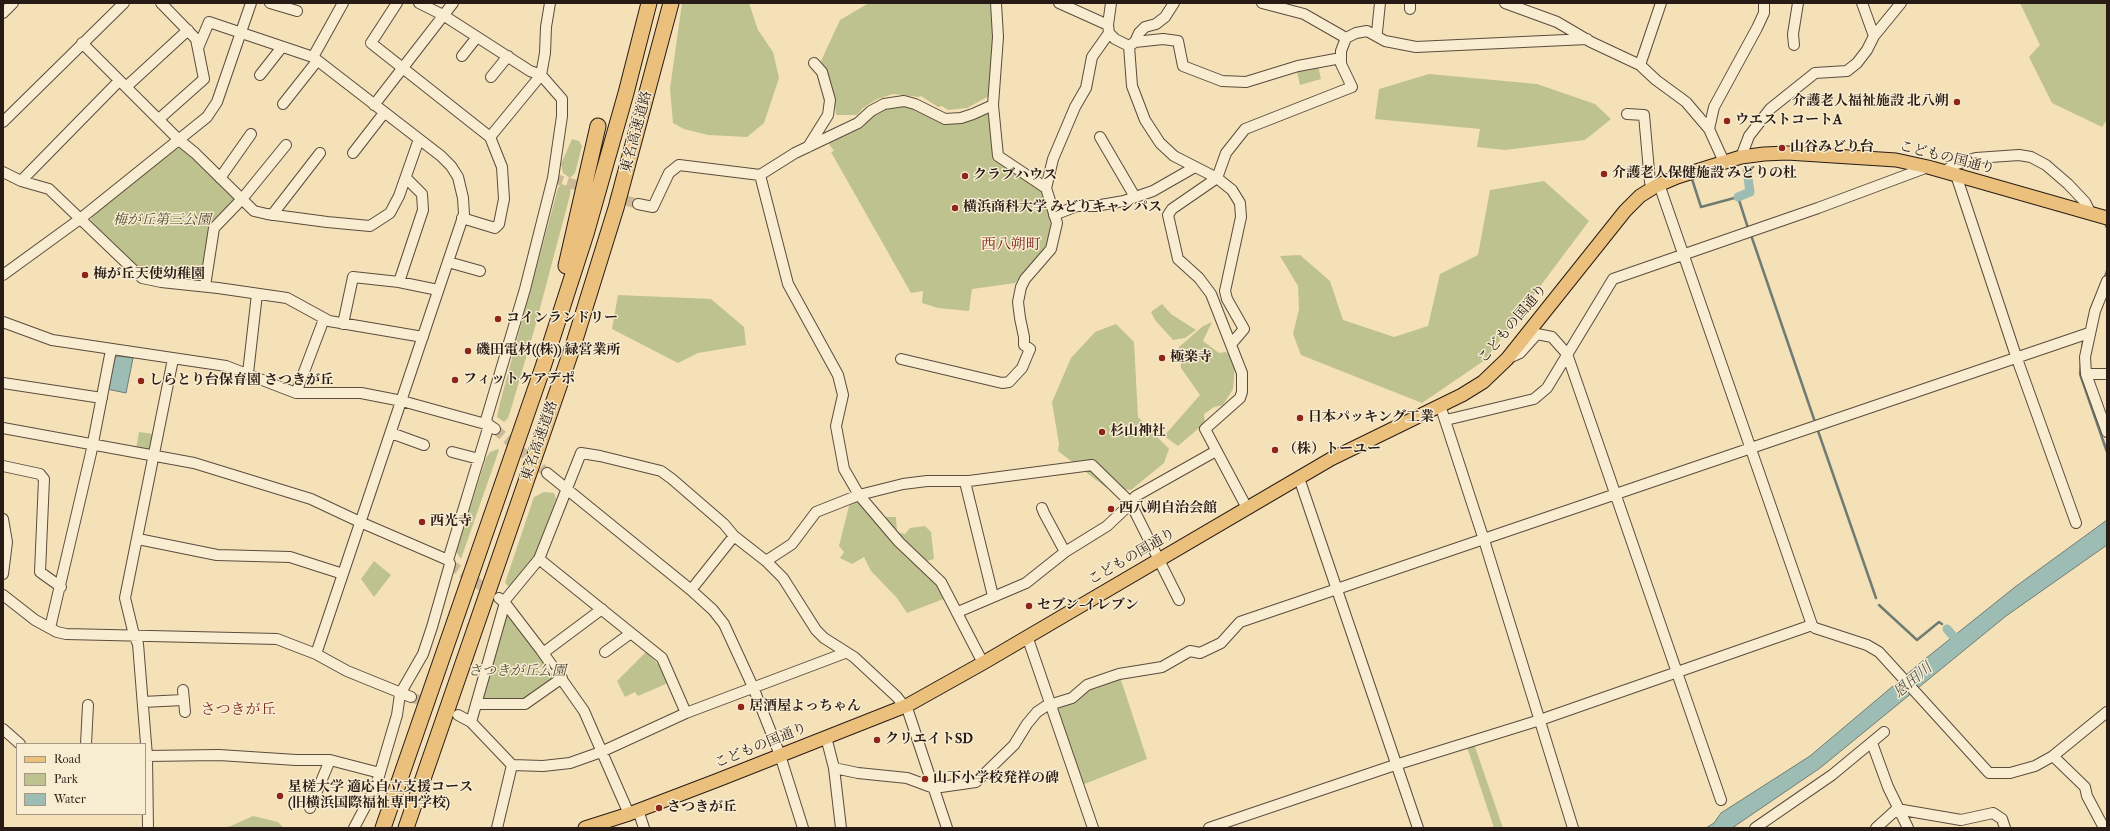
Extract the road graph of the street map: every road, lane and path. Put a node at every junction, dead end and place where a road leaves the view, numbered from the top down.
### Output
1 (13, 3) edge
2 (124, 3) edge
3 (161, 3) edge
4 (251, 3) edge
5 (270, 3) edge
6 (342, 3) edge
7 (397, 3) edge
8 (419, 3) edge
9 (453, 3) edge
10 (550, 3) edge
11 (649, 3) edge
12 (671, 3) edge
13 (996, 3) edge
14 (1060, 3) edge
15 (1111, 3) edge
16 (1174, 3) edge
17 (1262, 3) edge
18 (1380, 3) edge
19 (1505, 3) edge
20 (1661, 3) edge
21 (1764, 3) edge
22 (1798, 3) edge
23 (1862, 3) edge
24 (1901, 3) edge
25 (296, 11) dead end
26 (3, 13) edge
27 (443, 15) junction
28 (1109, 29) junction
29 (188, 30) junction
30 (242, 32) junction
31 (1375, 35) junction
32 (477, 36) junction
33 (1874, 36) junction
34 (1346, 38) junction
35 (1587, 39) junction
36 (82, 42) junction
37 (1132, 44) junction
38 (1794, 45) dead end
39 (282, 47) junction
40 (198, 48) junction
41 (462, 56) dead end
42 (508, 56) junction
43 (1341, 58) junction
44 (315, 59) junction
45 (814, 63) dead end
46 (1640, 65) junction
47 (402, 69) junction
48 (260, 75) dead end
49 (541, 75) junction
50 (491, 77) dead end
51 (123, 84) junction
52 (283, 104) dead end
53 (374, 105) junction
54 (992, 105) junction
55 (384, 113) junction
56 (1627, 114) dead end
57 (159, 119) junction
58 (3, 122) edge
59 (598, 126) dead end
60 (1709, 129) junction
61 (251, 134) dead end
62 (490, 137) junction
63 (1100, 137) dead end
64 (419, 139) junction
65 (179, 140) junction
66 (286, 145) dead end
67 (808, 147) junction
68 (320, 153) dead end
69 (353, 153) dead end
70 (1741, 157) junction
71 (1724, 162) junction
72 (1195, 167) junction
73 (1928, 167) junction
74 (3, 172) edge
75 (1943, 172) junction
76 (760, 175) junction
77 (1956, 175) junction
78 (220, 178) junction
79 (406, 178) junction
80 (1217, 178) junction
81 (21, 181) junction
82 (1656, 186) junction
83 (1046, 188) junction
84 (1135, 197) junction
85 (242, 200) junction
86 (638, 204) tunnel mouth
87 (2091, 214) junction
88 (272, 215) junction
89 (1054, 215) junction
90 (462, 218) junction
91 (2107, 218) edge
92 (80, 219) junction
93 (1683, 254) junction
94 (448, 262) junction
95 (480, 271) dead end
96 (3, 275) edge
97 (2107, 281) edge
98 (398, 282) junction
99 (205, 286) junction
100 (438, 290) junction
101 (257, 294) junction
102 (324, 319) junction
103 (3, 322) edge
104 (343, 324) junction
105 (2089, 333) junction
106 (423, 337) junction
107 (1232, 343) junction
108 (111, 350) junction
109 (1567, 354) junction
110 (2016, 356) junction
111 (173, 359) junction
112 (901, 359) dead end
113 (1507, 359) junction
114 (544, 367) junction
115 (248, 374) junction
116 (2086, 374) junction
117 (2107, 374) edge
118 (3, 383) edge
119 (296, 393) junction
120 (102, 398) junction
121 (402, 401) junction
122 (1440, 405) junction
123 (1446, 420) junction
124 (492, 427) junction
125 (3, 428) edge
126 (2107, 432) edge
127 (391, 433) junction
128 (92, 444) junction
129 (424, 445) dead end
130 (1750, 448) junction
131 (1216, 451) junction
132 (452, 452) dead end
133 (153, 457) junction
134 (479, 459) junction
135 (3, 466) edge
136 (547, 473) tunnel mouth
137 (1299, 478) junction
138 (965, 482) junction
139 (567, 489) junction
140 (1615, 494) junction
141 (859, 495) junction
142 (1130, 502) junction
143 (1042, 508) dead end
144 (1246, 508) junction
145 (3, 518) edge
146 (360, 522) junction
147 (2076, 523) dead end
148 (734, 536) junction
149 (138, 539) junction
150 (1484, 540) junction
151 (1065, 552) junction
152 (539, 559) junction
153 (448, 560) junction
154 (1158, 560) junction
155 (766, 561) junction
156 (4, 562) edge
157 (3, 574) edge
158 (343, 574) junction
159 (61, 587) junction
160 (691, 590) junction
161 (1338, 590) junction
162 (3, 595) edge
163 (993, 596) junction
164 (1179, 600) dead end
165 (502, 601) junction
166 (602, 609) junction
167 (958, 612) junction
168 (1812, 625) junction
169 (50, 628) junction
170 (631, 633) junction
171 (134, 634) junction
172 (1027, 636) junction
173 (605, 652) dead end
174 (543, 653) junction
175 (845, 653) junction
176 (316, 654) junction
177 (984, 663) junction
178 (1676, 671) junction
179 (562, 678) junction
180 (753, 687) junction
181 (400, 694) junction
182 (411, 697) tunnel mouth
183 (143, 702) junction
184 (476, 704) junction
185 (1051, 705) junction
186 (903, 707) junction
187 (86, 709) dead end
188 (185, 712) dead end
189 (686, 712) junction
190 (2107, 712) edge
191 (458, 715) tunnel mouth
192 (1540, 720) junction
193 (472, 722) junction
194 (3, 729) edge
195 (1884, 732) dead end
196 (826, 737) junction
197 (19, 743) edge
198 (86, 743) edge
199 (145, 743) edge
200 (1872, 743) junction
201 (601, 752) junction
202 (780, 755) junction
203 (146, 756) edge
204 (2052, 756) junction
205 (330, 760) junction
206 (512, 765) junction
207 (1397, 765) junction
208 (834, 768) junction
209 (380, 773) junction
210 (934, 788) junction
211 (1721, 800) dead end
212 (310, 808) dead end
213 (1897, 809) junction
214 (634, 812) junction
215 (148, 828) edge
216 (354, 828) edge
217 (383, 828) edge
218 (406, 828) edge
219 (497, 828) edge
220 (585, 828) edge
221 (644, 828) edge
222 (803, 828) edge
223 (841, 828) edge
224 (947, 828) edge
225 (1093, 828) edge
226 (1209, 828) edge
227 (1418, 828) edge
228 (1573, 828) edge
229 (1755, 828) edge
230 (1876, 828) edge
231 (1908, 828) edge
232 (2006, 828) edge
233 (2104, 828) edge

1 - 26 street
2 - 36 street
3 - 29 street
4 - 30 street
5 - 25 street
6 - 44 street
7 - 47 street
8 - 27 street
9 - 27 street
10 - 49 street
11 - 114 highway, 東名高速道路
12 - 218 highway, 東名高速道路
13 - 54 street
14 - 28 street
15 - 28 street
16 - 37 street
17 - 34 street
18 - 31 street
19 - 35 street
20 - 46 street
21 - 60 street
22 - 38 street
23 - 33 street
24 - 33 street
27 - 32 street
27 - 47 street
28 - 37 street
28 - 83 street
29 - 40 street
29 - 51 street
30 - 39 street
30 - 40 street
30 - 65 street
31 - 34 street
31 - 35 street
32 - 41 street
32 - 42 street
33 - 70 street
34 - 43 street
35 - 46 street
36 - 51 street
36 - 58 street
37 - 43 street
37 - 72 street
39 - 44 street
39 - 48 street
40 - 57 street
42 - 49 street
42 - 50 street
43 - 80 street
44 - 52 street
44 - 53 street
45 - 67 street
46 - 60 street
47 - 53 street
47 - 62 street
49 - 62 street
49 - 124 street
51 - 57 street
51 - 81 street
53 - 55 street
54 - 67 street
54 - 83 street
55 - 64 street
55 - 69 street
56 - 82 street
57 - 65 street
59 - 114 highway
60 - 71 street
61 - 78 street
62 - 90 street
63 - 84 street
64 - 79 street
64 - 90 street
65 - 78 street
65 - 92 street
66 - 85 street
67 - 76 street
68 - 88 street
70 - 71 main road, こどもの国通り
70 - 73 main road, こどもの国通り
71 - 82 main road, こどもの国通り
72 - 80 street
72 - 84 street
73 - 75 main road, こどもの国通り
73 - 93 street
74 - 81 street
75 - 77 main road, こどもの国通り
75 - 87 street
76 - 86 street
76 - 141 street
77 - 87 main road, こどもの国通り
77 - 110 street
78 - 85 street
79 - 88 street
79 - 98 street
80 - 107 street
80 - 107 street
81 - 92 street
82 - 93 street
82 - 113 main road, こどもの国通り
83 - 89 street
84 - 89 street
85 - 88 street
85 - 99 street
87 - 91 main road, こどもの国通り
89 - 112 street
90 - 94 street
92 - 96 street
92 - 99 street
93 - 109 street
93 - 130 street
94 - 95 street
94 - 100 street
97 - 105 street
98 - 100 street
98 - 104 street
99 - 101 street
100 - 106 street
101 - 102 street
101 - 115 street
102 - 104 street
102 - 119 street
103 - 108 street
104 - 106 street
105 - 110 street
105 - 116 street
106 - 121 street
107 - 131 street
108 - 111 street
108 - 120 street
109 - 113 street
109 - 123 street
109 - 140 street
110 - 130 street
110 - 147 street
111 - 115 street
111 - 133 street
113 - 122 main road, こどもの国通り
114 - 217 highway, 東名高速道路
115 - 119 street
116 - 117 street
116 - 126 street
118 - 120 street
119 - 121 street
120 - 128 street
121 - 124 street
121 - 127 street
122 - 123 street
122 - 137 main road, こどもの国通り
123 - 150 street
124 - 134 street
125 - 128 street
127 - 129 street
127 - 146 street
128 - 133 street
128 - 159 street
130 - 140 street
130 - 168 street
131 - 142 street
131 - 144 street
132 - 134 street
133 - 146 street
133 - 149 street
134 - 153 street
135 - 159 street
136 - 139 street
137 - 144 main road, こどもの国通り
137 - 161 street
138 - 141 street
138 - 142 street
138 - 163 street
139 - 148 street
139 - 152 street
139 - 160 street
140 - 150 street
140 - 178 street
141 - 155 street
141 - 167 street
142 - 151 street
142 - 154 street
143 - 151 street
144 - 154 main road, こどもの国通り
145 - 156 street
146 - 153 street
146 - 158 street
148 - 155 street
148 - 160 street
149 - 158 street
149 - 171 street
150 - 161 street
150 - 192 street
151 - 163 street
152 - 165 street
152 - 166 street
153 - 181 street
154 - 164 street
154 - 172 main road, こどもの国通り
155 - 175 street
156 - 157 street
158 - 176 street
159 - 169 street
160 - 180 street
161 - 185 street
161 - 207 street
162 - 169 street
163 - 167 street
165 - 174 street
165 - 184 street
166 - 170 street
166 - 174 street
167 - 177 street
168 - 178 street
168 - 204 street
169 - 171 street
170 - 173 street
170 - 189 street
171 - 176 street
171 - 183 street
172 - 177 main road, こどもの国通り
172 - 185 street
174 - 179 street
175 - 180 street
175 - 186 street
176 - 181 street
177 - 186 main road, こどもの国通り
178 - 192 street
178 - 211 street
179 - 184 street
179 - 201 street
180 - 189 street
180 - 202 street
181 - 182 street
181 - 209 street
183 - 188 street
183 - 199 street
184 - 193 street
185 - 210 street
185 - 225 street
186 - 196 main road, こどもの国通り
186 - 210 street
187 - 198 street
189 - 201 street
190 - 204 street
191 - 193 street
192 - 207 street
192 - 228 street
193 - 206 street
194 - 197 street
195 - 200 street
196 - 202 main road, こどもの国通り
196 - 208 street
200 - 213 street
200 - 229 street
201 - 206 street
201 - 214 street
202 - 214 main road, こどもの国通り
202 - 222 street
203 - 205 street
203 - 215 street
204 - 233 street
205 - 209 street
205 - 212 street
206 - 219 street
207 - 226 street
207 - 227 street
208 - 210 street
208 - 223 street
209 - 216 street
210 - 224 street
213 - 230 street
213 - 231 street
213 - 232 street
214 - 220 main road, こどもの国通り
214 - 221 street

